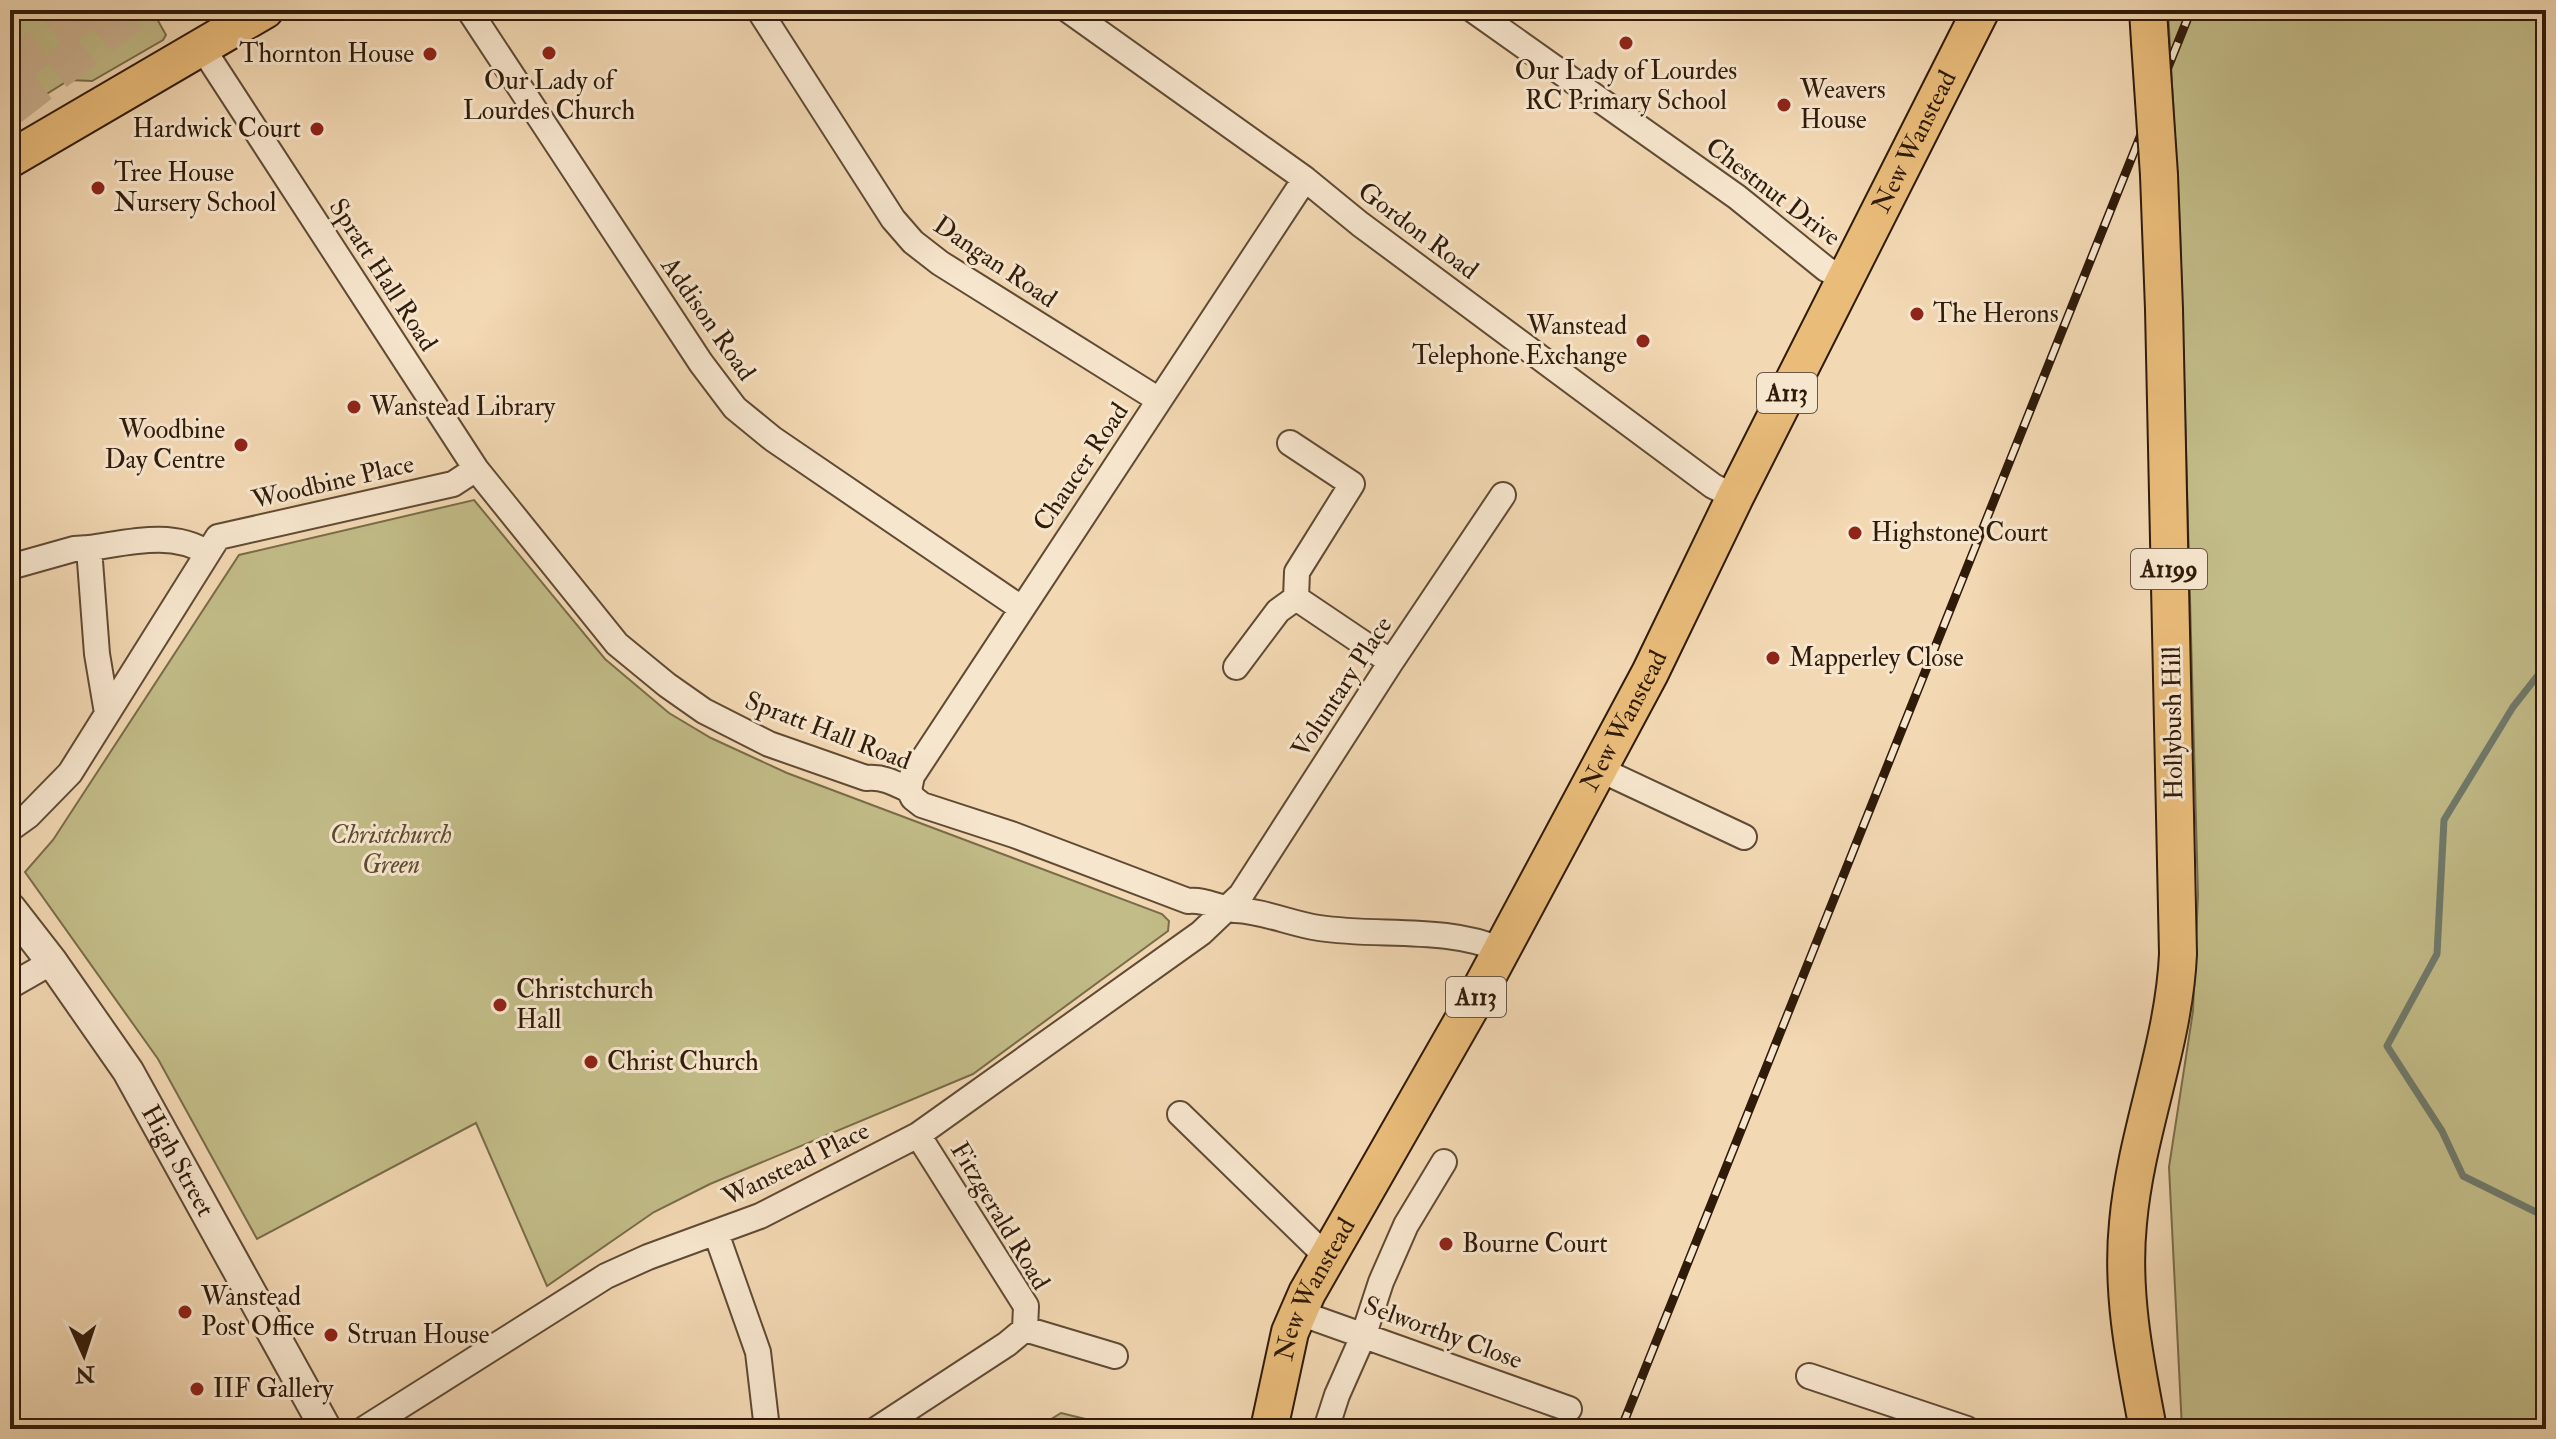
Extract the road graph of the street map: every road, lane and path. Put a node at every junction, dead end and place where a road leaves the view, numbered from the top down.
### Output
1 (265, 10) edge
2 (469, 10) edge
3 (759, 10) edge
4 (1068, 10) edge
5 (1473, 10) edge
6 (1981, 10) edge
7 (2149, 26) edge
8 (203, 49) junction
9 (10, 159) edge
10 (1305, 179) junction
11 (1844, 278) junction
12 (1159, 400) junction
13 (1290, 443) dead end
14 (476, 469) junction
15 (1503, 495) dead end
16 (1735, 497) junction
17 (89, 548) junction
18 (207, 553) junction
19 (10, 567) edge
20 (1296, 598) junction
21 (1021, 608) junction
22 (1391, 662) junction
23 (1236, 667) dead end
24 (107, 713) junction
25 (1599, 769) junction
26 (909, 790) junction
27 (10, 829) edge
28 (1744, 837) dead end
29 (10, 908) edge
30 (1227, 909) junction
31 (1501, 950) junction
32 (52, 962) junction
33 (10, 986) edge
34 (1180, 1114) dead end
35 (918, 1135) junction
36 (1444, 1162) dead end
37 (716, 1233) junction
38 (1327, 1257) junction
39 (1297, 1312) junction
40 (1025, 1329) junction
41 (1364, 1334) junction
42 (1115, 1356) dead end
43 (1809, 1376) dead end
44 (1569, 1409) dead end
45 (326, 1429) edge
46 (364, 1429) edge
47 (767, 1429) edge
48 (877, 1429) edge
49 (1269, 1429) edge
50 (1326, 1429) edge
51 (1967, 1429) edge
52 (2148, 1429) edge

1 - 8 main road
2 - 21 street, Addison Road
3 - 12 street, Dangan Road
4 - 10 street, Gordon Road
5 - 11 street, Chestnut Drive
6 - 11 main road, New Wanstead / A113
7 - 52 main road, Hollybush Hill / A1199, bridge
8 - 9 main road
8 - 14 street, Spratt Hall Road
10 - 12 street, Chaucer Road
10 - 16 street, Gordon Road
11 - 16 main road, New Wanstead / A113
12 - 21 street, Chaucer Road
13 - 20 street
14 - 18 street, Woodbine Place
14 - 26 street, Spratt Hall Road
15 - 22 street, Voluntary Place
16 - 25 main road, New Wanstead / A113
17 - 18 street
17 - 19 street
17 - 24 street
18 - 24 street, Woodbine Place
20 - 22 street
20 - 23 street
21 - 26 street, Chaucer Road
22 - 30 street, Voluntary Place
24 - 27 street, Woodbine Place
25 - 28 street
25 - 31 main road, New Wanstead / A113
26 - 30 street, Spratt Hall Road
29 - 32 street, High Street
30 - 31 street, Spratt Hall Road
30 - 35 street, Wanstead Place
31 - 38 main road, New Wanstead / A113
32 - 33 street
32 - 45 street, High Street
34 - 38 street
35 - 37 street, Wanstead Place
35 - 40 street, Fitzgerald Road
36 - 41 street
37 - 46 street, Wanstead Place
37 - 47 street
38 - 39 main road, New Wanstead / A113
39 - 41 street, Selworthy Close
39 - 49 main road, New Wanstead / A113
40 - 42 street, Fitzgerald Road
40 - 48 street, Fitzgerald Road
41 - 44 street, Selworthy Close
41 - 50 street
43 - 51 street

